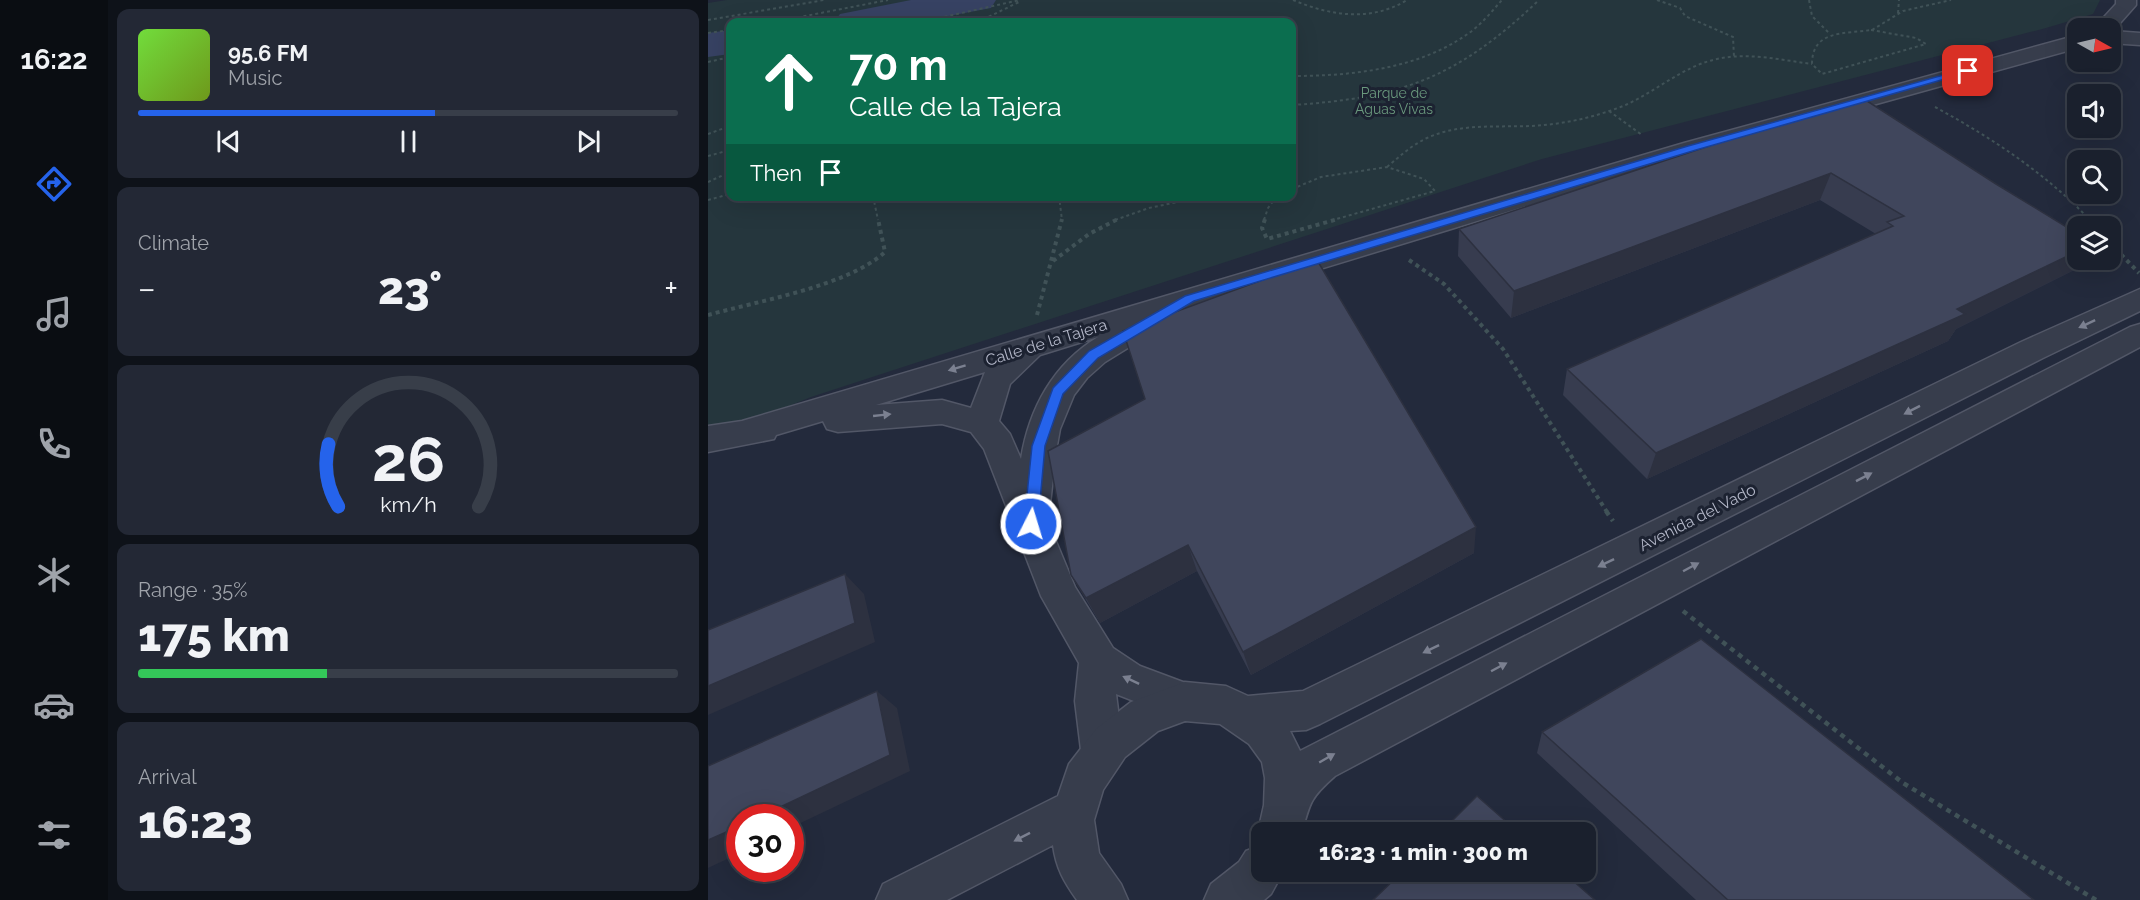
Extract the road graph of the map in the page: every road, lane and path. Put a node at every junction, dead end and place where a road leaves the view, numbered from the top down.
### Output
1 (824, 0) edge
2 (888, 0) edge
3 (1021, 0) edge
4 (1293, 0) edge
5 (1407, 0) edge
6 (1502, 0) edge
7 (1539, 0) edge
8 (1658, 0) edge
9 (1809, 0) edge
10 (1899, 0) edge
11 (1951, 0) edge
12 (2126, 0) edge
13 (1898, 14) junction
14 (795, 18) edge
15 (939, 18) edge
16 (986, 18) edge
17 (2114, 18) edge
18 (708, 20) edge
19 (1872, 30) junction
20 (726, 31) edge
21 (708, 33) edge
22 (1830, 34) junction
23 (2121, 38) edge
24 (2140, 39) edge
25 (2067, 44) edge
26 (1734, 57) junction
27 (726, 58) edge
28 (708, 62) edge
29 (1812, 64) junction
30 (1296, 76) edge
31 (1902, 90) junction
32 (1296, 105) edge
33 (1608, 111) junction
34 (726, 127) edge
35 (708, 134) edge
36 (726, 151) edge
37 (1669, 155) junction
38 (708, 156) edge
39 (1387, 167) junction
40 (726, 174) edge
41 (708, 182) edge
42 (1296, 187) edge
43 (726, 195) edge
44 (708, 200) edge
45 (874, 201) edge
46 (1060, 201) edge
47 (1173, 201) edge
48 (1274, 201) edge
49 (2085, 216) edge
50 (2121, 254) edge
51 (1053, 261) junction
52 (2140, 274) edge
53 (1190, 298) junction
54 (2140, 299) edge
55 (708, 315) edge
56 (2140, 334) edge
57 (1033, 345) junction
58 (982, 423) junction
59 (740, 434) junction
60 (708, 439) edge
61 (1031, 524) junction
62 (1099, 661) junction
63 (1185, 702) junction
64 (1248, 716) junction
65 (1102, 750) junction
66 (1074, 811) junction
67 (1284, 816) edge
68 (1251, 880) edge
69 (1263, 882) edge
70 (899, 900) edge
71 (1105, 900) edge
72 (1227, 900) edge
73 (1258, 900) edge

1 - 18 path
2 - 14 path
3 - 15 path
3 - 16 path
4 - 5 path
6 - 30 path
7 - 32 path
8 - 26 path
9 - 22 path
10 - 13 path
11 - 13 path
12 - 17 street
13 - 19 path
19 - 22 path
19 - 29 path
20 - 21 path
22 - 29 path
23 - 24 street
25 - 31 street, Calle de la Tajera
26 - 29 path
26 - 33 path
27 - 28 path
31 - 37 street, Calle de la Tajera
31 - 49 path
33 - 37 path
33 - 39 path
34 - 35 path
36 - 38 path
37 - 53 street, Calle de la Tajera
39 - 42 path
39 - 48 path
40 - 41 path
43 - 44 path
45 - 55 path
46 - 51 path
47 - 51 path
50 - 52 path
51 - 57 path
53 - 57 street, Calle de la Tajera
53 - 61 street
54 -> 64 street, Avenida del Vado
67 -> 56 street
57 - 58 street
57 -> 59 street, Calle de la Tajera
59 -> 58 street, Calle de la Tajera
58 - 61 street
59 - 60 street, Calle de la Tajera
61 - 62 street
63 -> 62 street
62 - 65 street
63 - 64 street
63 - 65 street
64 - 67 street
65 - 66 street
66 -> 70 street
66 - 71 street
68 - 72 street
69 - 73 street

